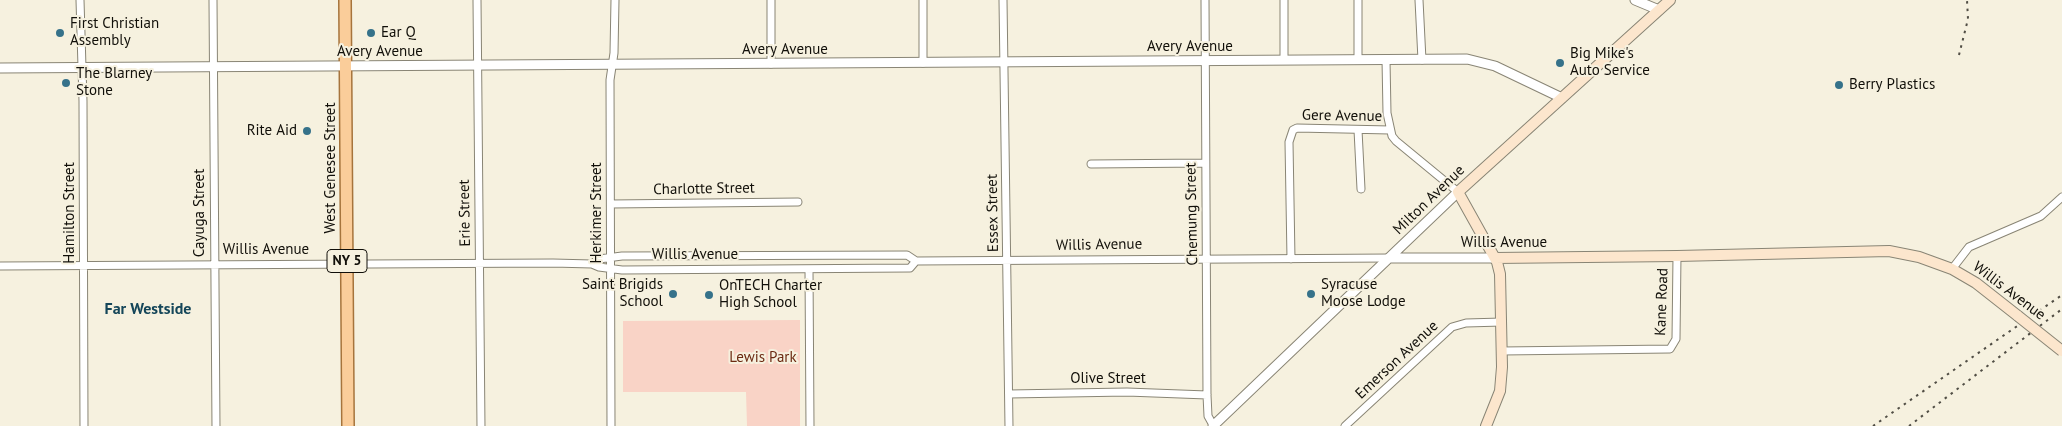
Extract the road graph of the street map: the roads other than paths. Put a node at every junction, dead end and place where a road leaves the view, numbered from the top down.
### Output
1 (80, 0) edge
2 (213, 0) edge
3 (344, 0) edge
4 (477, 0) edge
5 (615, 0) edge
6 (771, 0) edge
7 (923, 0) edge
8 (1003, 0) edge
9 (1205, 0) edge
10 (1284, 0) edge
11 (1358, 0) edge
12 (1419, 0) edge
13 (1635, 0) edge
14 (1670, 0) edge
15 (1660, 10) junction
16 (1284, 60) junction
17 (1358, 60) junction
18 (1386, 60) junction
19 (1422, 60) junction
20 (1205, 61) junction
21 (1003, 62) junction
22 (923, 63) junction
23 (771, 64) junction
24 (612, 65) junction
25 (345, 66) junction
26 (478, 66) junction
27 (214, 67) junction
28 (0, 68) edge
29 (82, 68) junction
30 (1562, 98) junction
31 (1358, 130) junction
32 (1390, 130) junction
33 (1205, 163) junction
34 (1091, 164) dead end
35 (1361, 189) dead end
36 (1458, 192) junction
37 (2062, 197) edge
38 (798, 202) dead end
39 (611, 204) junction
40 (611, 256) junction
41 (1677, 256) junction
42 (1390, 258) junction
43 (1495, 258) junction
44 (1206, 259) junction
45 (1291, 259) junction
46 (1007, 260) junction
47 (916, 261) junction
48 (480, 264) junction
49 (592, 264) junction
50 (84, 265) junction
51 (214, 265) junction
52 (347, 265) junction
53 (0, 266) edge
54 (611, 269) junction
55 (809, 269) junction
56 (1952, 269) junction
57 (1502, 322) junction
58 (1502, 351) junction
59 (2062, 351) edge
60 (1009, 394) junction
61 (1207, 395) junction
62 (84, 426) edge
63 (216, 426) edge
64 (348, 426) edge
65 (481, 426) edge
66 (612, 426) edge
67 (810, 426) edge
68 (1009, 426) edge
69 (1213, 426) edge
70 (1345, 426) edge
71 (1486, 426) edge

1 - 29 street, Hamilton Street
2 - 27 street, Cayuga Street
3 - 25 main road, West Genesee Street / NY 5
4 - 26 street, Erie Street
5 - 24 street, Herkimer Street
6 - 23 street
7 - 22 street
8 - 21 street, Essex Street
9 - 20 street, Chemung Street
10 - 16 street
11 - 17 street
12 - 19 street
13 - 15 street
14 - 15 main road, Milton Avenue
15 - 30 main road, Milton Avenue
16 - 17 street, Avery Avenue
16 - 20 street, Avery Avenue
17 - 18 street, Avery Avenue
18 - 19 street, Avery Avenue
18 - 32 street, Gere Avenue
19 - 30 street, Avery Avenue
20 - 21 street, Avery Avenue
20 - 33 street, Chemung Street
21 - 22 street, Avery Avenue
21 - 46 street, Essex Street
22 - 23 street, Avery Avenue
23 - 24 street, Avery Avenue
24 - 26 street, Avery Avenue
24 - 39 street, Herkimer Street
25 - 26 street, Avery Avenue
25 - 27 street, Avery Avenue
25 - 52 main road, West Genesee Street / NY 5
26 - 48 street, Erie Street
27 - 29 street, Avery Avenue
27 - 51 street, Cayuga Street
28 - 29 street, Avery Avenue
29 - 50 street, Hamilton Street
30 - 36 main road, Milton Avenue
31 - 32 street, Gere Avenue
31 - 35 street
31 - 45 street, Gere Avenue
32 - 36 street
33 - 34 street
33 - 44 street, Chemung Street
36 - 42 street, Milton Avenue
36 - 43 main road
37 - 56 street
38 - 39 street, Charlotte Street
39 - 40 street, Herkimer Street
40 - 47 street, Willis Avenue
40 - 49 street, Willis Avenue
40 - 54 street, Herkimer Street
41 - 43 main road, Willis Avenue
41 - 56 main road, Willis Avenue
41 - 58 street, Kane Road
42 - 43 street, Willis Avenue
42 - 45 street, Willis Avenue
42 - 69 street, Milton Avenue
43 - 57 main road
44 - 45 street, Willis Avenue
44 - 46 street, Willis Avenue
44 - 61 street, Chemung Street
46 - 47 street, Willis Avenue
46 - 60 street, Essex Street
47 - 55 street, Willis Avenue
48 - 49 street, Willis Avenue
48 - 52 street, Willis Avenue
48 - 65 street, Erie Street
49 - 54 street, Willis Avenue
50 - 51 street, Willis Avenue
50 - 53 street, Willis Avenue
50 - 62 street, Hamilton Street
51 - 52 street, Willis Avenue
51 - 63 street, Cayuga Street
52 - 64 main road, West Genesee Street / NY 5
54 - 55 street, Willis Avenue
54 - 66 street, Herkimer Street
55 - 67 street
56 - 59 main road, Willis Avenue, bridge
57 - 58 main road
57 - 70 street, Emerson Avenue
58 - 71 main road
60 - 61 street, Olive Street
60 - 68 street, Essex Street
61 - 69 street, Chemung Street

